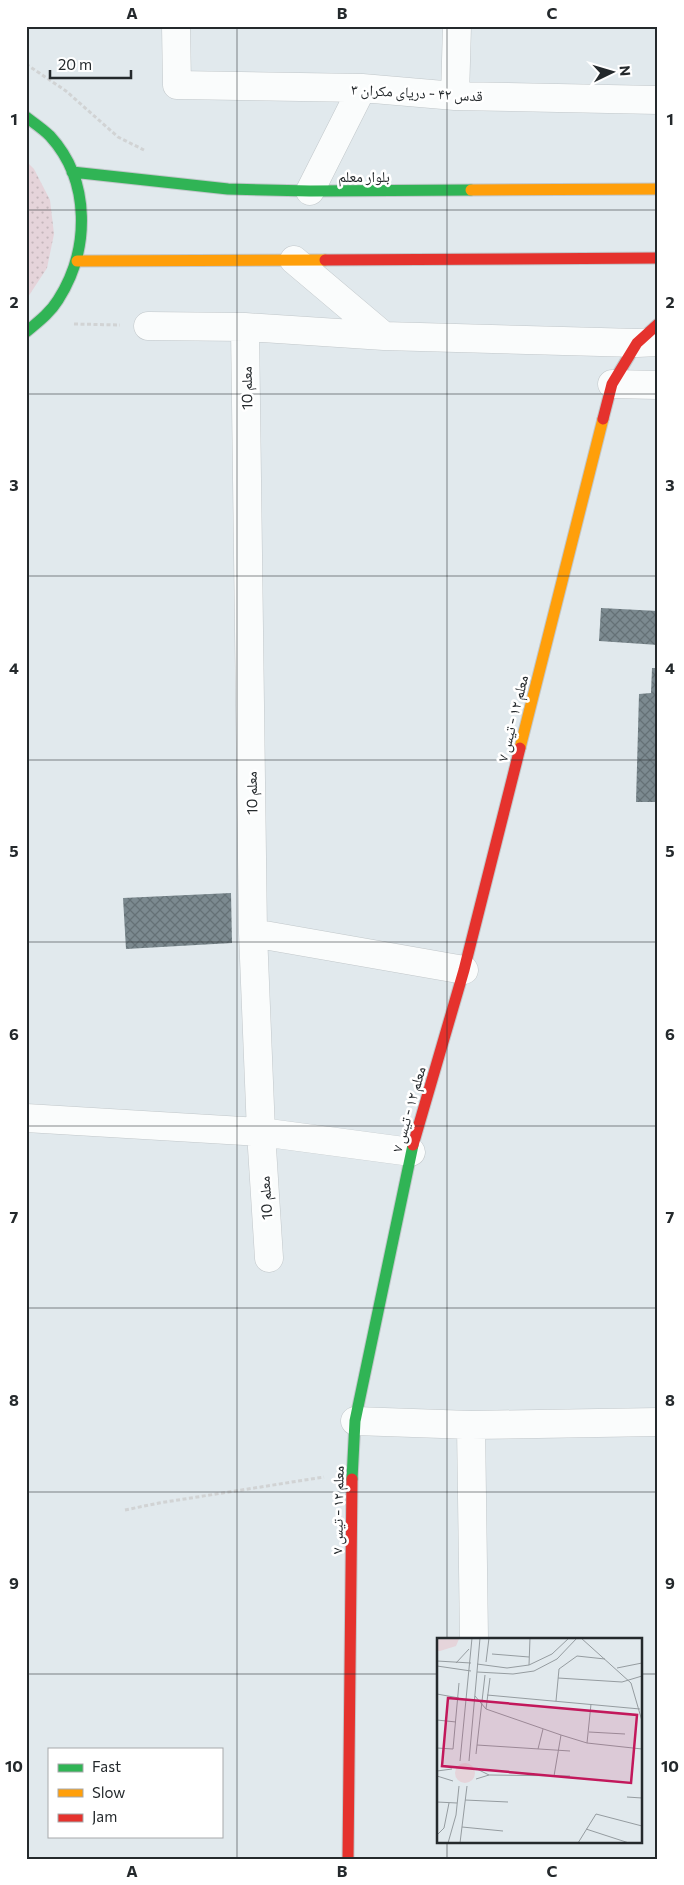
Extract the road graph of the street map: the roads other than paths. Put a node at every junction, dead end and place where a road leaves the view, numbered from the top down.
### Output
1 (176, 26) edge
2 (457, 26) edge
3 (362, 88) junction
4 (455, 96) junction
5 (658, 100) edge
6 (26, 117) edge
7 (72, 172) junction
8 (658, 189) edge
9 (310, 191) junction
10 (658, 258) edge
11 (294, 260) junction
12 (77, 261) junction
13 (658, 324) edge
14 (148, 326) road end
15 (245, 327) junction
16 (26, 332) edge
17 (384, 336) junction
18 (647, 343) edge
19 (612, 384) junction
20 (658, 385) edge
21 (253, 933) junction
22 (464, 970) junction
23 (26, 1118) edge
24 (261, 1132) junction
25 (411, 1152) junction
26 (269, 1258) dead end
27 (355, 1421) junction
28 (658, 1422) edge
29 (471, 1425) junction
30 (474, 1638) edge
31 (348, 1859) edge

1 - 3 street, قدس ۴۲ - دریای مکران ۳
2 - 4 street
3 - 4 street, قدس ۴۲ - دریای مکران ۳
3 - 9 street
4 - 5 street, قدس ۴۲ - دریای مکران ۳
6 - 7 main road
7 - 9 main road, بلوار معلم
7 - 12 main road
8 - 9 main road, بلوار معلم
10 - 11 main road
11 - 12 main road
11 - 17 street
12 - 16 main road
13 - 18 main road, معلم ۱۲ - تیس ۷
14 - 15 street
15 - 17 street
15 - 21 street, معلم 10
17 - 18 street
18 - 19 main road, معلم ۱۲ - تیس ۷
19 - 20 street
19 - 22 main road, معلم ۱۲ - تیس ۷
21 - 22 street
21 - 24 street, معلم 10
22 - 25 main road, معلم ۱۲ - تیس ۷
23 - 24 street
24 - 25 street
24 - 26 street, معلم 10
25 - 27 main road, معلم ۱۲ - تیس ۷
27 - 29 street
27 - 31 main road, معلم ۱۲ - تیس ۷
28 - 29 street
29 - 30 street

